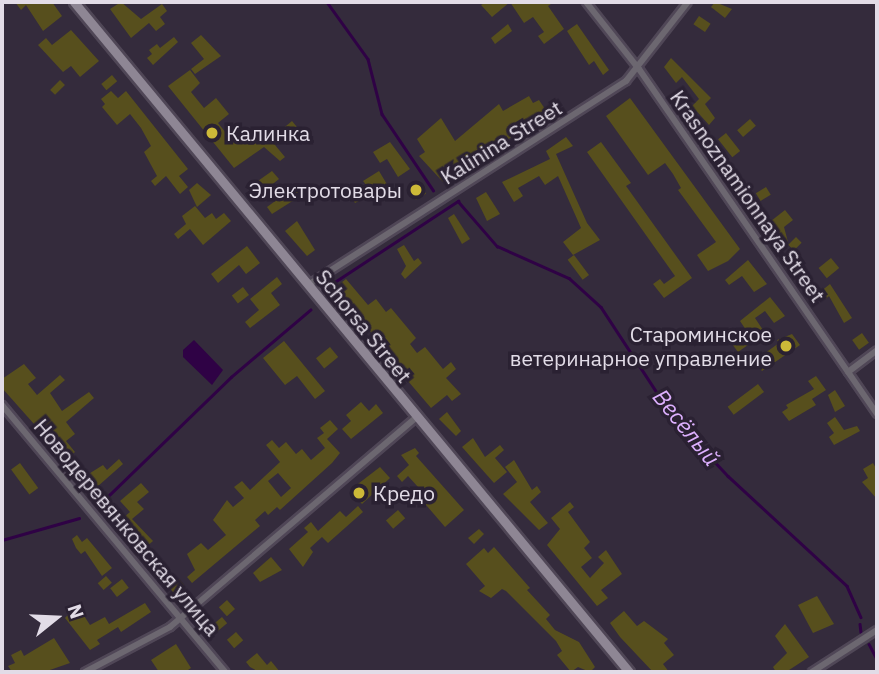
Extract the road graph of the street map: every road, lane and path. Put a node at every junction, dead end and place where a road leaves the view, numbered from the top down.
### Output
1 (74, 2) edge
2 (586, 2) edge
3 (688, 2) edge
4 (639, 69) junction
5 (308, 285) junction
6 (877, 351) edge
7 (848, 372) junction
8 (2, 405) edge
9 (877, 414) edge
10 (416, 418) junction
11 (180, 618) junction
12 (877, 629) edge
13 (85, 672) edge
14 (225, 672) edge
15 (629, 672) edge
16 (812, 672) edge

1 - 5 main road, Schorsa Street
2 - 4 street, Krasnoznamionnaya Street
3 - 4 street, Kalinina Street
4 - 5 street, Kalinina Street
4 - 7 street, Krasnoznamionnaya Street
5 - 10 main road, Schorsa Street
6 - 7 street
7 - 9 street, Krasnoznamionnaya Street
8 - 11 street, Новодеревянковская улица
10 - 11 street
10 - 15 main road, Schorsa Street
11 - 13 street
11 - 14 street, Новодеревянковская улица
12 - 16 street

